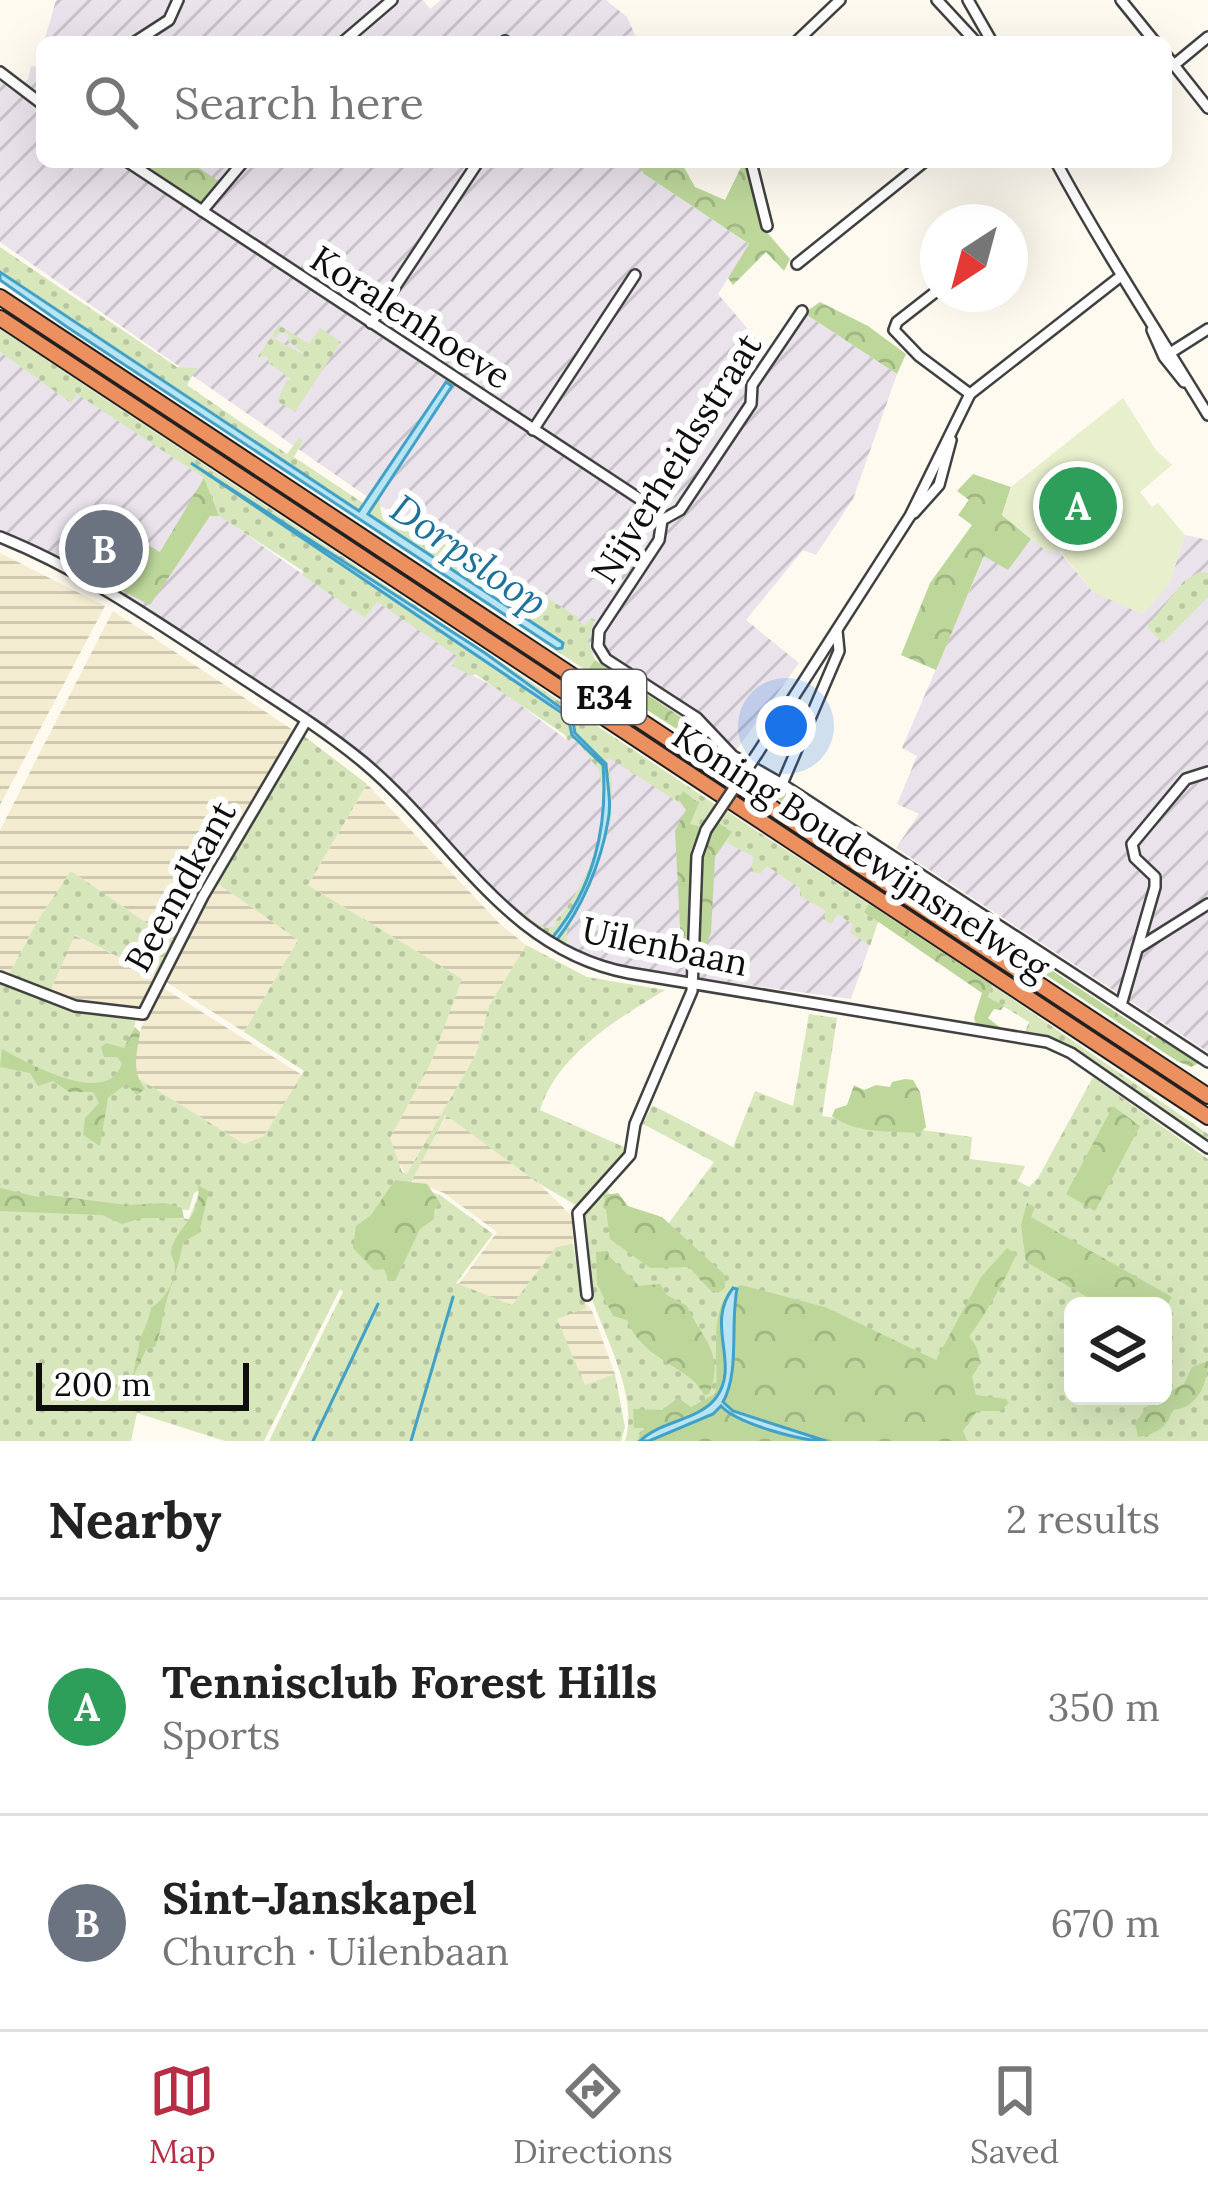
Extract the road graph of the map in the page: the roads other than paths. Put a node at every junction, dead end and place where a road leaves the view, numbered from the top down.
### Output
1 (178, 0) edge
2 (392, 0) edge
3 (840, 0) edge
4 (938, 0) edge
5 (968, 0) edge
6 (1120, 0) edge
7 (144, 36) edge
8 (350, 36) edge
9 (802, 36) edge
10 (971, 36) edge
11 (989, 36) edge
12 (1151, 36) edge
13 (1208, 37) edge
14 (1172, 62) edge
15 (1174, 65) junction
16 (0, 72) edge
17 (36, 99) edge
18 (1208, 108) edge
19 (137, 168) edge
20 (238, 168) edge
21 (474, 168) edge
22 (752, 168) edge
23 (917, 168) edge
24 (1059, 168) edge
25 (202, 211) junction
26 (766, 226) dead end
27 (797, 264) dead end
28 (635, 275) dead end
29 (1120, 276) junction
30 (0, 296) edge
31 (920, 304) edge
32 (802, 311) dead end
33 (0, 318) edge
34 (371, 323) junction
35 (1208, 329) edge
36 (1168, 354) junction
37 (970, 394) junction
38 (1208, 415) edge
39 (533, 430) junction
40 (662, 520) junction
41 (0, 537) edge
42 (837, 631) junction
43 (306, 721) junction
44 (1208, 772) edge
45 (782, 784) junction
46 (1208, 904) edge
47 (1138, 948) junction
48 (0, 977) edge
49 (694, 983) junction
50 (1121, 1004) junction
51 (1208, 1062) edge
52 (1208, 1096) edge
53 (1208, 1117) edge
54 (1208, 1148) edge
55 (587, 1295) dead end

1 - 7 street
2 - 8 street
3 - 9 street
4 - 10 street
5 - 11 street
6 - 12 street
13 - 15 street
14 - 15 street
15 - 18 street
16 - 17 street
19 - 25 street, Koralenhoeve
20 - 25 street
21 - 34 street
22 - 26 street
23 - 27 street
24 - 29 street
25 - 34 street, Koralenhoeve
28 - 39 street
29 - 36 street
29 - 37 street
30 - 52 highway, Koning Boudewijnsnelweg / E34
31 - 37 street
32 - 40 street, Nijverheidsstraat
33 - 53 highway, Koning Boudewijnsnelweg / E34
34 - 39 street, Koralenhoeve
35 - 36 street
36 - 38 street
37 - 42 street
39 - 40 street, Koralenhoeve
40 - 45 street, Nijverheidsstraat
41 - 43 street, Uilenbaan
42 - 45 street
42 - 49 street, bridge
43 - 48 street, Beemdkant
43 - 49 street, Uilenbaan
44 - 47 street
45 - 50 street, Nijverheidsstraat
46 - 47 street
47 - 50 street
49 - 54 street, Uilenbaan
49 - 55 street
50 - 51 street, Nijverheidsstraat

